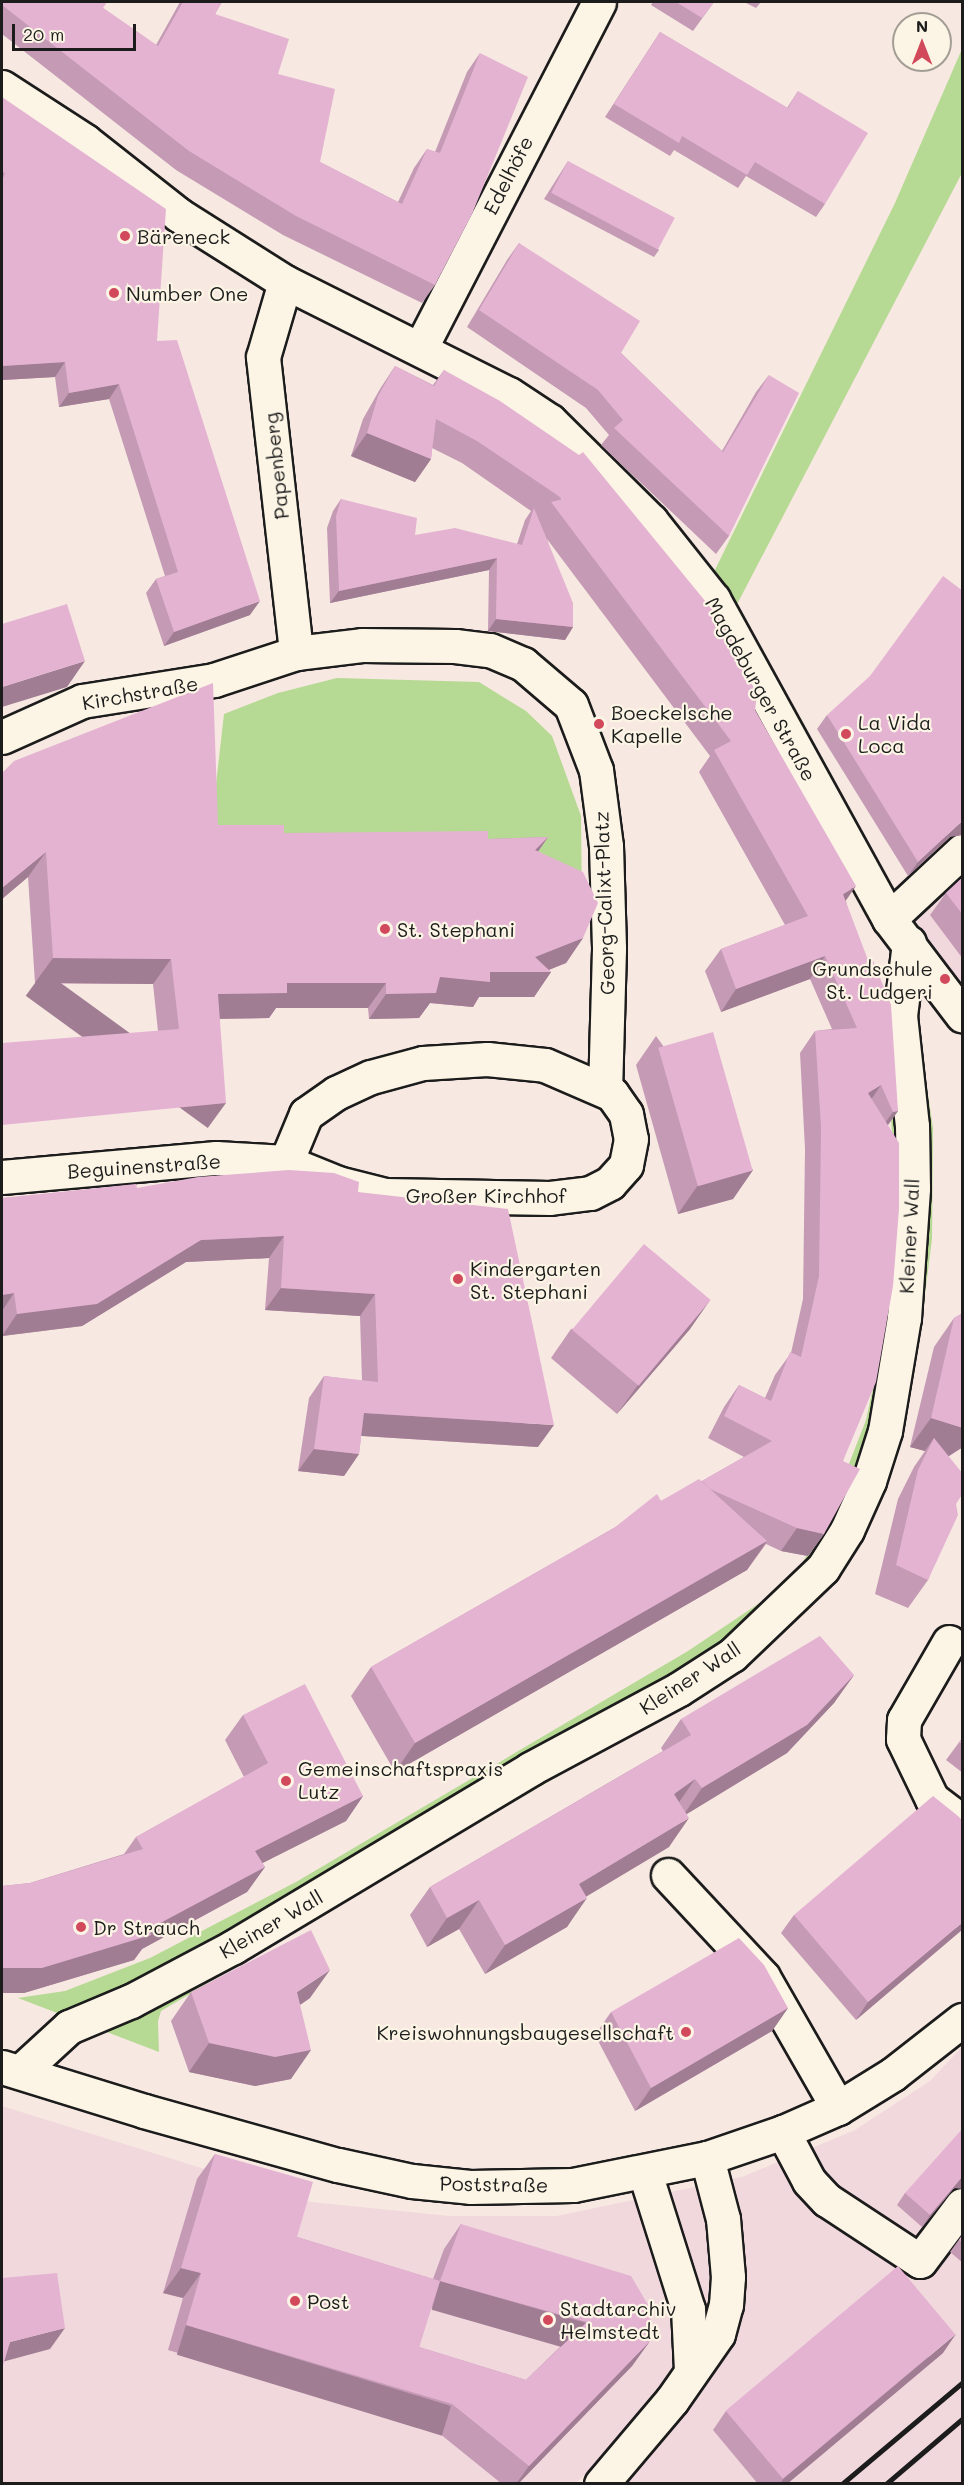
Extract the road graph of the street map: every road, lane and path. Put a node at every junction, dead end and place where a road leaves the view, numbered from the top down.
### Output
1 (599, 2) edge
2 (2, 87) edge
3 (285, 282) junction
4 (420, 349) junction
5 (296, 653) junction
6 (214, 680) joint
7 (2, 737) edge
8 (963, 851) edge
9 (899, 931) junction
10 (963, 1015) edge
11 (605, 1090) junction
12 (286, 1162) junction
13 (2, 1178) edge
14 (949, 1642) dead end
15 (963, 1822) edge
16 (668, 1875) dead end
17 (963, 2020) edge
18 (10, 2070) edge
19 (838, 2108) junction
20 (783, 2132) junction
21 (707, 2158) junction
22 (645, 2173) junction
23 (963, 2205) edge
24 (691, 2370) junction
25 (601, 2484) edge

1 - 4 street, Edelhöfe
2 - 3 street
3 - 4 street
3 - 5 street, Papenberg
4 - 9 street, Magdeburger Straße
5 - 6 street, Georg-Calixt-Platz
5 - 11 street, Georg-Calixt-Platz
6 - 7 street, Kirchstraße
8 - 9 street
9 - 10 street, Magdeburger Straße
9 - 18 street, Kleiner Wall
11 - 12 street, Großer Kirchhof
11 - 12 street, Großer Kirchhof
12 - 13 street, Beguinenstraße
14 - 15 street
16 - 19 street
17 - 19 street, Poststraße
18 - 22 street, Poststraße
19 - 20 street, Poststraße
20 - 21 street, Poststraße
20 - 23 street
21 - 22 street, Poststraße
21 - 24 street
22 - 24 street
24 - 25 street

